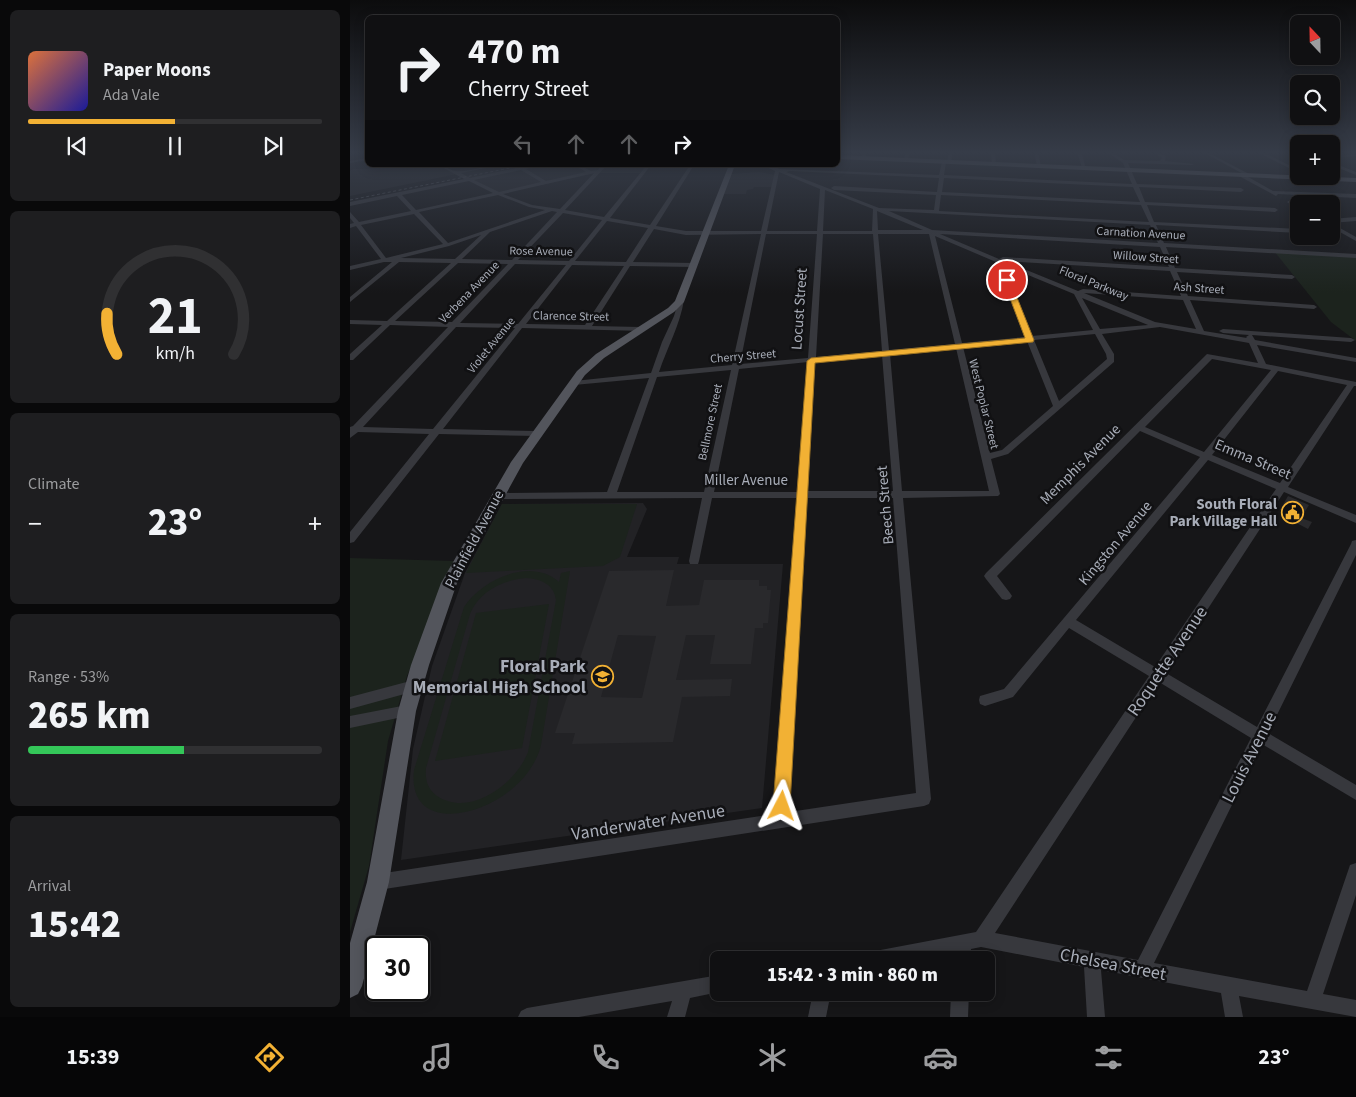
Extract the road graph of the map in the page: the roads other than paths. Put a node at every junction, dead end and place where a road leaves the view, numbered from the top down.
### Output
1 (377, 198) edge
2 (402, 198) edge
3 (478, 198) edge
4 (511, 198) edge
5 (574, 198) edge
6 (623, 198) edge
7 (671, 198) edge
8 (719, 198) edge
9 (772, 198) edge
10 (822, 198) edge
11 (849, 198) edge
12 (938, 198) edge
13 (1040, 198) edge
14 (1141, 198) edge
15 (1284, 198) edge
16 (1290, 202) edge
17 (350, 204) edge
18 (1143, 204) junction
19 (875, 209) junction
20 (551, 210) junction
21 (1275, 210) dead end
22 (415, 212) junction
23 (561, 212) junction
24 (936, 212) junction
25 (350, 214) edge
26 (1356, 219) edge
27 (606, 220) junction
28 (1340, 220) edge
29 (1152, 223) junction
30 (358, 225) junction
31 (350, 226) edge
32 (652, 228) junction
33 (490, 231) junction
34 (1290, 231) edge
35 (1342, 231) edge
36 (819, 232) junction
37 (875, 232) junction
38 (931, 232) junction
39 (763, 233) junction
40 (704, 236) junction
41 (1356, 239) edge
42 (455, 242) junction
43 (477, 242) junction
44 (447, 245) junction
45 (1162, 245) junction
46 (406, 255) junction
47 (1356, 256) edge
48 (385, 260) junction
49 (398, 260) junction
50 (1001, 260) junction
51 (456, 261) junction
52 (513, 262) junction
53 (571, 263) junction
54 (629, 264) junction
55 (694, 265) junction
56 (350, 268) edge
57 (1173, 270) junction
58 (1292, 277) dead end
59 (1080, 292) junction
60 (1185, 298) junction
61 (350, 300) edge
62 (1314, 307) dead end
63 (670, 316) junction
64 (350, 322) edge
65 (388, 323) junction
66 (454, 325) junction
67 (1158, 325) junction
68 (520, 326) junction
69 (588, 328) junction
70 (642, 329) junction
71 (1202, 330) junction
72 (1099, 333) junction
73 (1297, 336) junction
74 (1250, 337) junction
75 (1030, 340) junction
76 (1351, 340) dead end
77 (959, 347) junction
78 (1304, 350) junction
79 (886, 354) junction
80 (350, 358) edge
81 (1356, 360) edge
82 (811, 361) junction
83 (1263, 366) junction
84 (734, 368) junction
85 (1277, 368) junction
86 (654, 376) junction
87 (574, 383) junction
88 (1354, 383) edge
89 (1056, 407) junction
90 (1138, 427) junction
91 (352, 431) edge
92 (436, 432) junction
93 (536, 434) junction
94 (986, 456) junction
95 (1207, 456) junction
96 (1282, 488) junction
97 (802, 494) junction
98 (899, 494) junction
99 (995, 494) joint
100 (611, 495) junction
101 (707, 495) junction
102 (496, 496) junction
103 (1356, 519) edge
104 (350, 540) edge
105 (1356, 544) edge
106 (694, 561) dead end
107 (1006, 596) dead end
108 (1069, 622) junction
109 (1157, 675) junction
110 (414, 686) junction
111 (985, 700) dead end
112 (350, 703) edge
113 (407, 712) junction
114 (350, 722) edge
115 (1260, 736) junction
116 (1356, 793) edge
117 (924, 799) joint
118 (781, 820) junction
119 (1356, 871) edge
120 (378, 882) junction
121 (982, 939) junction
122 (963, 942) junction
123 (916, 951) edge
124 (962, 951) edge
125 (1092, 960) junction
126 (1142, 969) junction
127 (710, 985) edge
128 (350, 986) edge
129 (1228, 986) junction
130 (684, 989) junction
131 (820, 1001) edge
132 (960, 1001) edge
133 (1312, 1001) junction
134 (1356, 1009) edge
135 (527, 1017) edge
136 (676, 1017) edge
137 (817, 1017) edge
138 (959, 1017) edge
139 (1096, 1017) edge
140 (1234, 1017) edge

1 - 17 street
2 - 22 street
3 - 22 street
4 - 20 street, Carnation Avenue
5 - 23 street, Verbena Avenue
6 - 27 street, Violet Avenue
7 - 32 street
8 - 40 main road, Plainfield Avenue
9 - 39 street, Bellmore Street
10 - 36 street, Locust Street
11 - 19 street, Floral Parkway
12 - 24 street
13 - 18 street
14 - 18 street
15 - 16 street
18 - 21 street
18 - 29 street
19 - 24 street
19 - 37 street, Beech Street
19 - 38 street, Floral Parkway
20 - 23 street, Carnation Avenue
20 - 33 street
22 - 30 street
22 - 44 street
23 - 27 street, Carnation Avenue
23 - 52 street, Verbena Avenue
24 - 29 street
25 - 30 street
26 - 28 street
27 - 32 street, Carnation Avenue
27 - 53 street, Violet Avenue
29 - 34 street
29 - 45 street
30 - 31 street
30 - 48 street
32 - 40 street, Carnation Avenue
32 - 54 street
33 - 42 street
33 - 43 street
35 - 41 street
36 - 37 street, Carnation Avenue
36 - 39 street, Carnation Avenue
36 - 82 street, Locust Street
37 - 38 street, Carnation Avenue
37 - 79 street, Beech Street
38 - 45 street, Carnation Avenue
38 - 50 street, Floral Parkway
38 - 77 street, West Poplar Street
39 - 40 street, Carnation Avenue
39 - 84 street, Bellmore Street
40 - 55 main road, Plainfield Avenue
42 - 43 street
42 - 44 street
43 - 51 street
44 - 46 street
45 - 47 street, Carnation Avenue
45 - 57 street
46 - 48 street
46 - 49 street
48 - 49 street, Rose Avenue
48 - 56 street
49 - 51 street, Rose Avenue
49 - 61 street
50 - 57 street, Willow Street
50 - 59 street, Floral Parkway
50 - 75 street
51 - 52 street, Rose Avenue
51 - 65 street
52 - 53 street, Rose Avenue
52 - 66 street, Verbena Avenue
53 - 54 street, Rose Avenue
53 - 68 street, Violet Avenue
54 - 55 street, Rose Avenue
54 - 69 street
55 - 63 main road, Plainfield Avenue
57 - 58 street, Willow Street
57 - 60 street
59 - 60 street, Ash Street
59 - 67 street, Floral Parkway
59 - 72 street
60 - 62 street, Ash Street
60 - 71 street
63 - 70 main road, Plainfield Avenue
63 - 86 street
64 - 65 street, Clarence Street
65 - 66 street, Clarence Street
65 - 80 street
66 - 68 street, Clarence Street
66 - 91 street, Verbena Avenue
67 - 71 street, Floral Parkway
67 - 72 street, Cherry Street
68 - 69 street, Clarence Street
68 - 92 street, Violet Avenue
69 - 70 street, Clarence Street
70 - 87 main road, Plainfield Avenue
71 - 74 street, Floral Parkway
72 - 75 street, Cherry Street
72 - 89 street
73 - 74 street
73 - 76 street
73 - 78 street
74 - 78 street, Floral Parkway
74 - 83 street
75 - 77 street, Cherry Street
75 - 89 street
77 - 79 street, Cherry Street
77 - 94 street, West Poplar Street
78 - 81 street, Floral Parkway
79 - 82 street, Cherry Street
79 - 98 street, Beech Street
82 - 84 street, Cherry Street
82 - 97 street, Locust Street
83 - 85 street
83 - 90 street, Memphis Avenue
84 - 86 street, Cherry Street
84 - 101 street, Bellmore Street
85 - 88 street
85 - 95 street, Kingston Avenue
86 - 87 street, Cherry Street
86 - 100 street
87 - 93 main road, Plainfield Avenue
88 - 96 street, Roquette Avenue
89 - 94 street
90 - 95 street, Emma Street
90 - 107 street, Memphis Avenue
91 - 92 street
92 - 93 street
92 - 104 street, Violet Avenue
93 - 102 main road, Plainfield Avenue
94 - 99 street, West Poplar Street
95 - 96 street, Emma Street
95 - 108 street, Kingston Avenue
96 - 103 street, Emma Street
96 - 109 street, Roquette Avenue
97 - 98 street, Miller Avenue
97 - 101 street, Miller Avenue
97 - 118 street, Locust Street
98 - 99 street, Miller Avenue
98 - 117 street, Beech Street
100 - 101 street, Miller Avenue
100 - 102 street, Miller Avenue
101 - 106 street, Bellmore Street
102 - 110 main road, Plainfield Avenue
105 - 115 street, Louis Avenue
108 - 109 street
108 - 111 street, Kingston Avenue
109 - 115 street
109 - 121 street, Roquette Avenue
110 - 112 street
110 - 113 main road, Plainfield Avenue
113 - 114 street
113 - 120 main road, Plainfield Avenue
115 - 116 street
115 - 126 street, Louis Avenue
117 - 118 street, Vanderwater Avenue
118 - 120 street, Vanderwater Avenue
119 - 133 street
120 - 128 main road, Plainfield Avenue
121 - 122 street, Chelsea Street
121 - 125 street, Chelsea Street
122 - 123 street, Chelsea Street
122 - 124 street
125 - 126 street, Chelsea Street
125 - 139 street
126 - 129 street, Chelsea Street
127 - 130 street
129 - 133 street, Chelsea Street
129 - 140 street
130 - 135 street
130 - 136 street
131 - 137 street
132 - 138 street
133 - 134 street, Chelsea Street

